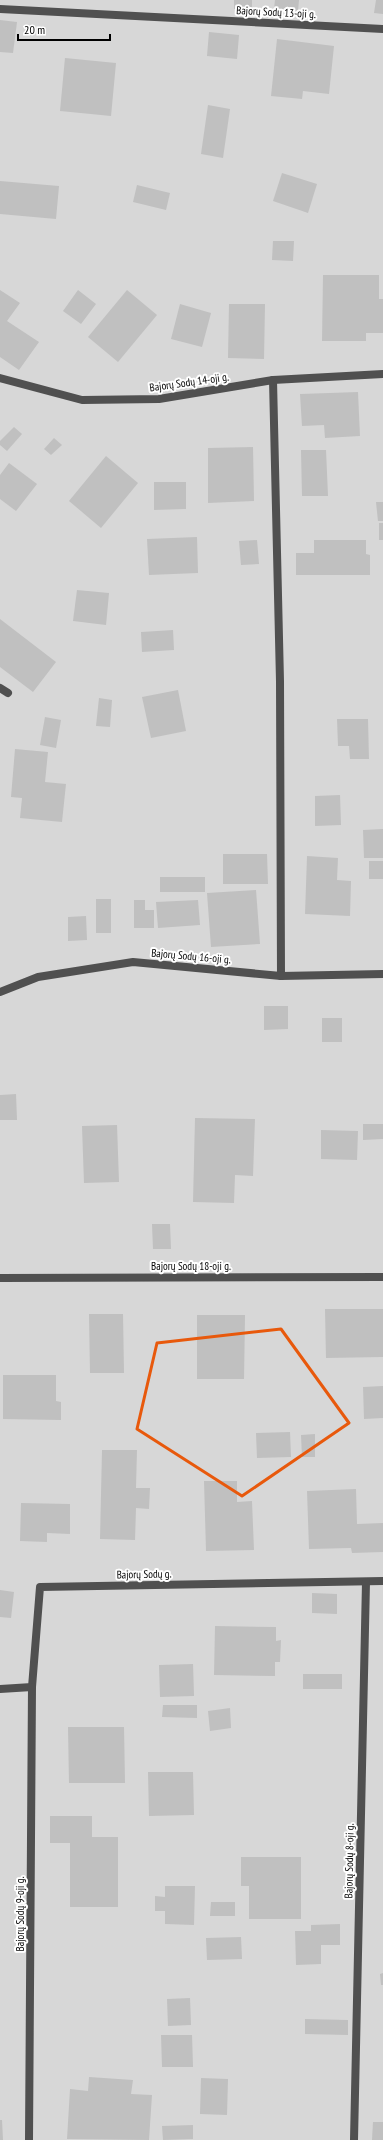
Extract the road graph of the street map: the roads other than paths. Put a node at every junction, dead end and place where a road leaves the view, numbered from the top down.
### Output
1 (0, 9) edge
2 (383, 29) edge
3 (383, 374) edge
4 (0, 378) edge
5 (273, 380) junction
6 (0, 688) edge
7 (8, 692) dead end
8 (383, 974) edge
9 (281, 976) junction
10 (0, 992) edge
11 (383, 1277) edge
12 (0, 1278) edge
13 (383, 1581) edge
14 (366, 1582) junction
15 (32, 1687) junction
16 (0, 1689) edge
17 (29, 2140) edge
18 (354, 2140) edge

1 - 2 street, Bajorų Sodų 13-oji g.
3 - 5 street, Bajorų Sodų 14-oji g.
4 - 5 street, Bajorų Sodų 14-oji g.
5 - 9 street
6 - 7 street
8 - 9 street, Bajorų Sodų 16-oji g.
9 - 10 street, Bajorų Sodų 16-oji g.
11 - 12 street, Bajorų Sodų 18-oji g.
13 - 14 street, Bajorų Sodų g.
14 - 15 street, Bajorų Sodų g.
14 - 18 street, Bajorų Sodų 8-oji g.
15 - 16 street
15 - 17 street, Bajorų Sodų 9-oji g.

